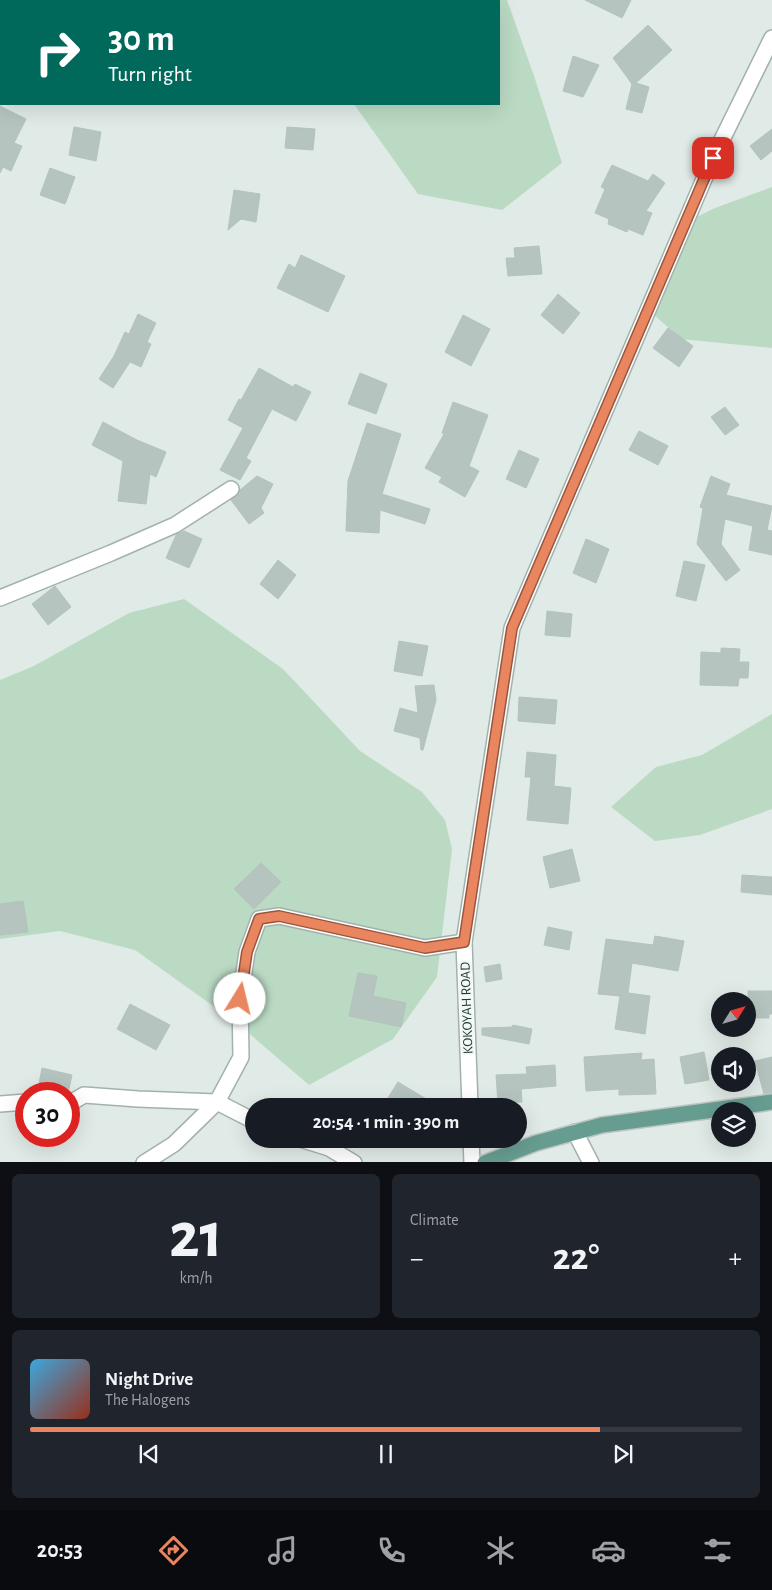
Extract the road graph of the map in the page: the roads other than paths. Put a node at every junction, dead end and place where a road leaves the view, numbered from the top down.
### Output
1 (772, 38) edge
2 (232, 489) dead end
3 (0, 598) edge
4 (464, 942) junction
5 (80, 1097) edge
6 (470, 1098) edge
7 (217, 1102) junction
8 (772, 1102) edge
9 (15, 1103) edge
10 (0, 1104) edge
11 (245, 1116) edge
12 (575, 1132) junction
13 (329, 1148) edge
14 (471, 1148) edge
15 (144, 1162) edge
16 (354, 1162) edge
17 (472, 1162) edge
18 (485, 1162) edge
19 (591, 1162) edge

1 - 4 street, KOKOYAH ROAD
2 - 3 street
4 - 6 street, KOKOYAH ROAD
4 - 7 street
5 - 7 street
7 - 11 street
7 - 15 street
8 - 12 main road
9 - 10 street
12 - 18 main road
12 - 19 street
13 - 16 street
14 - 17 street

